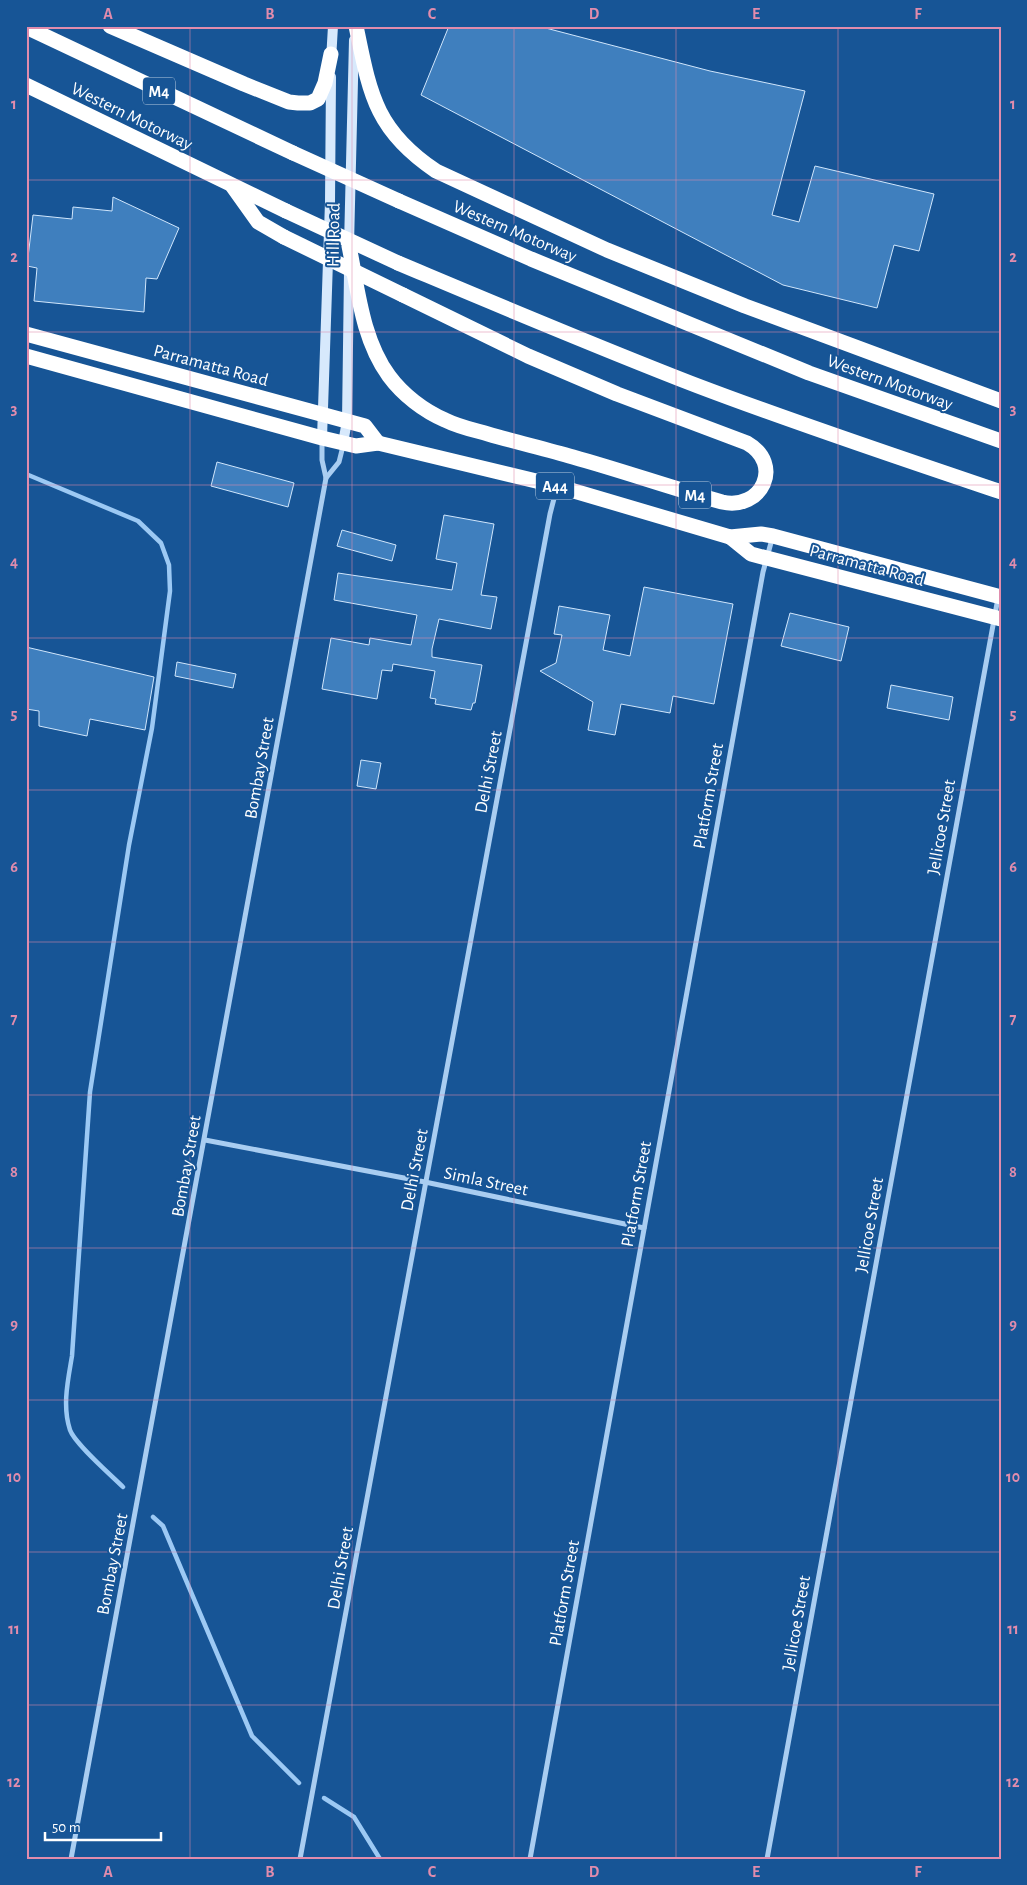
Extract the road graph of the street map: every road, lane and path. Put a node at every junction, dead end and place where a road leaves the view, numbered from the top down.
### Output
1 (110, 26) edge
2 (333, 26) edge
3 (355, 26) edge
4 (26, 27) edge
5 (331, 54) junction
6 (26, 85) edge
7 (233, 186) junction
8 (349, 246) junction
9 (26, 334) edge
10 (26, 356) edge
11 (1001, 401) edge
12 (323, 416) junction
13 (347, 421) junction
14 (322, 438) junction
15 (1001, 441) edge
16 (344, 443) junction
17 (378, 443) junction
18 (326, 478) junction
19 (557, 486) junction
20 (1001, 492) edge
21 (773, 536) junction
22 (730, 537) junction
23 (766, 558) junction
24 (1000, 597) edge
25 (997, 618) edge
26 (204, 1140) junction
27 (425, 1182) junction
28 (644, 1228) junction
29 (71, 1859) edge
30 (300, 1859) edge
31 (530, 1859) edge
32 (767, 1859) edge

1 - 5 highway
2 - 5 main road, Hill Road
3 - 8 main road, Hill Road
3 - 11 highway
4 - 15 highway, Western Motorway / M4, bridge
5 - 12 main road, Hill Road
6 - 7 highway, Western Motorway / M4
7 - 8 highway, M4, bridge
7 - 20 highway, Western Motorway / M4, bridge
8 - 13 main road, Hill Road
9 - 12 highway, Parramatta Road
10 - 14 highway, Parramatta Road / A44
12 - 13 highway, Parramatta Road
12 - 14 main road, Hill Road
13 - 16 main road, Hill Road
13 - 17 highway, Parramatta Road
14 - 16 highway, Parramatta Road / A44
14 - 18 street, Bombay Street
16 - 17 highway, Parramatta Road / A44
16 - 18 street, Bombay Street
17 - 19 highway, Parramatta Road / A44
18 - 26 street, Bombay Street
19 - 22 highway, Parramatta Road / A44
19 - 27 street, Delhi Street
21 - 22 highway, Parramatta Road / A44
21 - 23 street, Platform Street
21 - 24 highway, Parramatta Road / A44
22 - 23 highway, Parramatta Road / A44
23 - 25 highway, Parramatta Road / A44
23 - 28 street, Platform Street
24 - 25 street, Jellicoe Street
25 - 32 street, Jellicoe Street
26 - 27 street, Simla Street
26 - 29 street, Bombay Street
27 - 28 street, Simla Street
27 - 30 street, Delhi Street
28 - 31 street, Platform Street

